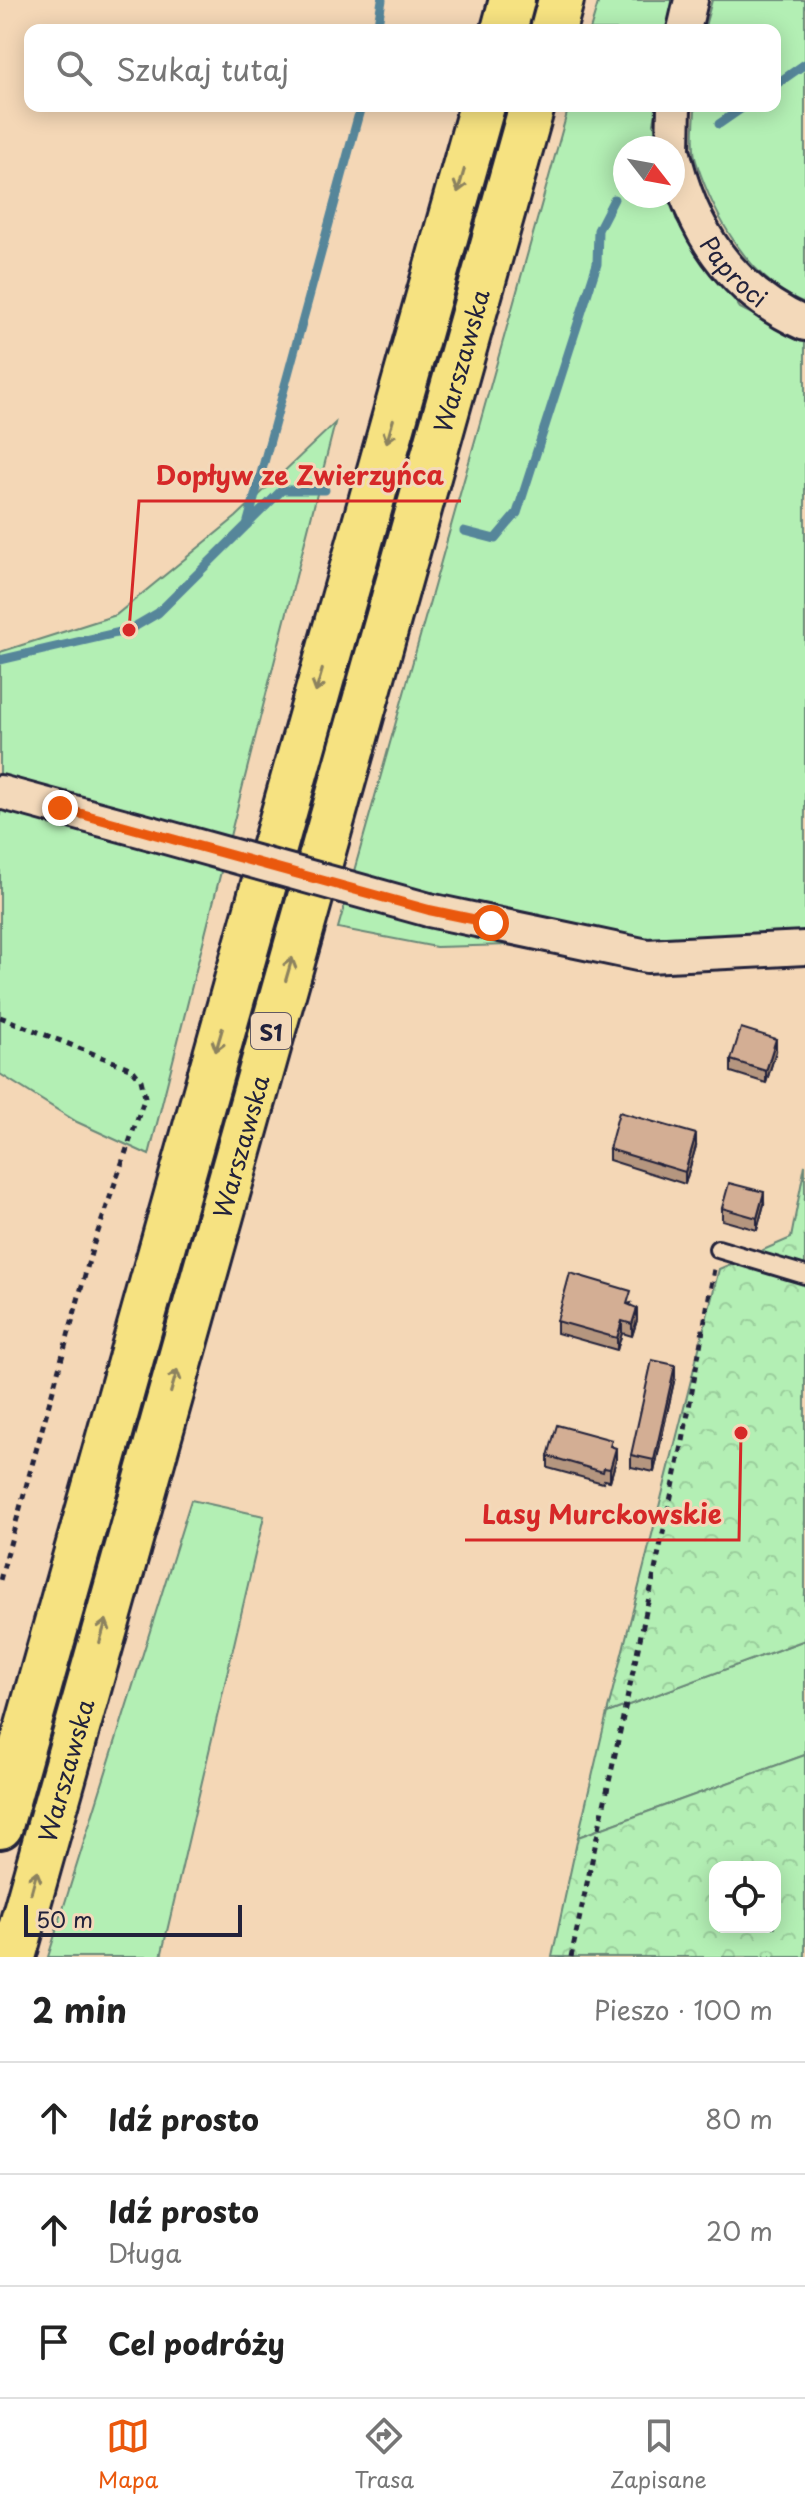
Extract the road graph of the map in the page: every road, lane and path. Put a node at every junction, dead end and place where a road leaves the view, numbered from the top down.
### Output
1 (512, 0) edge
2 (561, 0) edge
3 (691, 0) edge
4 (506, 24) edge
5 (555, 24) edge
6 (685, 24) edge
7 (480, 112) edge
8 (530, 112) edge
9 (674, 112) edge
10 (673, 136) edge
11 (685, 198) edge
12 (805, 324) edge
13 (0, 792) edge
14 (805, 948) edge
15 (0, 1017) edge
16 (718, 1249) joint
17 (805, 1275) edge
18 (0, 1580) edge
19 (0, 1826) edge
20 (13, 1957) edge
21 (571, 1957) edge

1 - 4 highway
2 - 5 highway
3 - 6 street
7 -> 19 highway, Warszawska / S1
20 -> 8 highway, Warszawska / S1
9 - 10 street, Paproci
11 - 12 street, Paproci
13 - 14 street, bridge
15 - 18 path
16 - 17 lane
16 - 21 path

